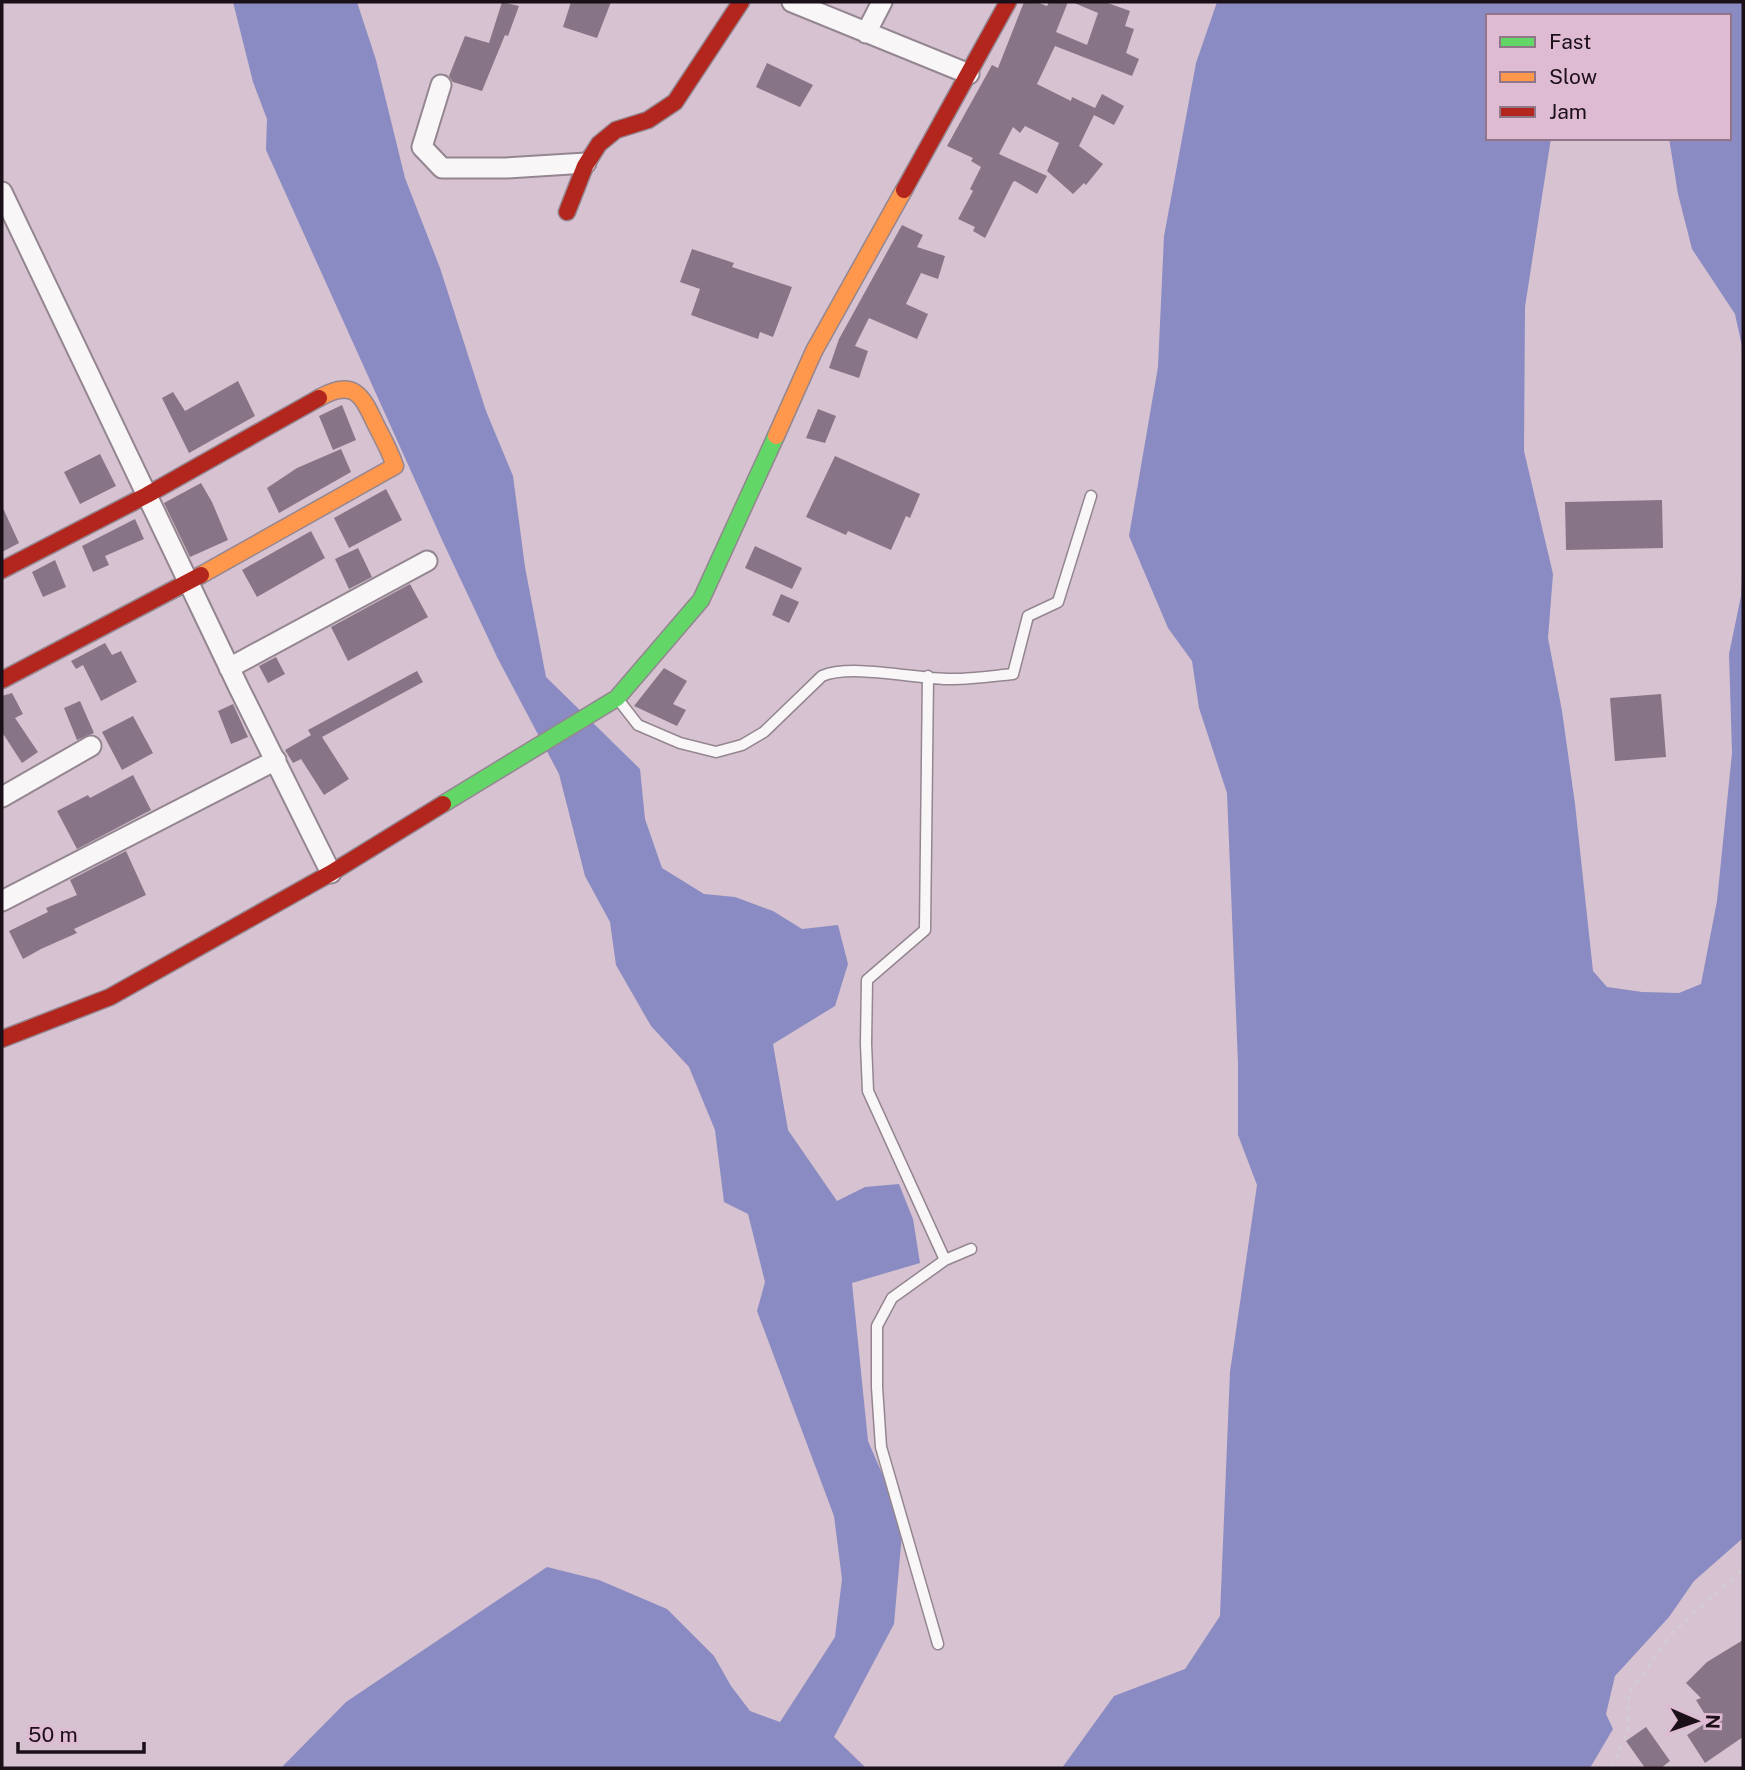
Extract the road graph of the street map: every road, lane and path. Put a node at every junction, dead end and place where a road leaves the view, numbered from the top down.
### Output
1 (741, 2) edge
2 (792, 2) edge
3 (882, 2) edge
4 (1008, 2) edge
5 (866, 33) junction
6 (970, 74) junction
7 (441, 85) dead end
8 (586, 163) junction
9 (2, 192) edge
10 (567, 212) dead end
11 (147, 495) junction
12 (1091, 496) dead end
13 (426, 561) dead end
14 (2, 570) edge
15 (188, 582) junction
16 (229, 668) junction
17 (928, 676) junction
18 (2, 680) edge
19 (617, 698) junction
20 (91, 746) dead end
21 (276, 760) junction
22 (2, 797) edge
23 (331, 873) junction
24 (2, 901) edge
25 (4, 1033) edge
26 (971, 1249) dead end
27 (945, 1261) junction
28 (1743, 1569) edge
29 (939, 1644) dead end
30 (1612, 1768) edge

1 - 8 street
2 - 5 street
3 - 5 street
4 - 6 street
5 - 6 street
6 - 19 street
7 - 8 street
8 - 10 street
9 - 11 street
11 - 14 street
11 - 15 street
11 - 15 street
12 - 17 lane
13 - 16 street
15 - 16 street
15 - 18 street
16 - 21 street
17 - 19 lane
17 - 27 lane
19 - 23 street
20 - 22 street
21 - 23 street
21 - 24 street
23 - 25 street
26 - 27 lane
27 - 29 lane
28 - 30 path

